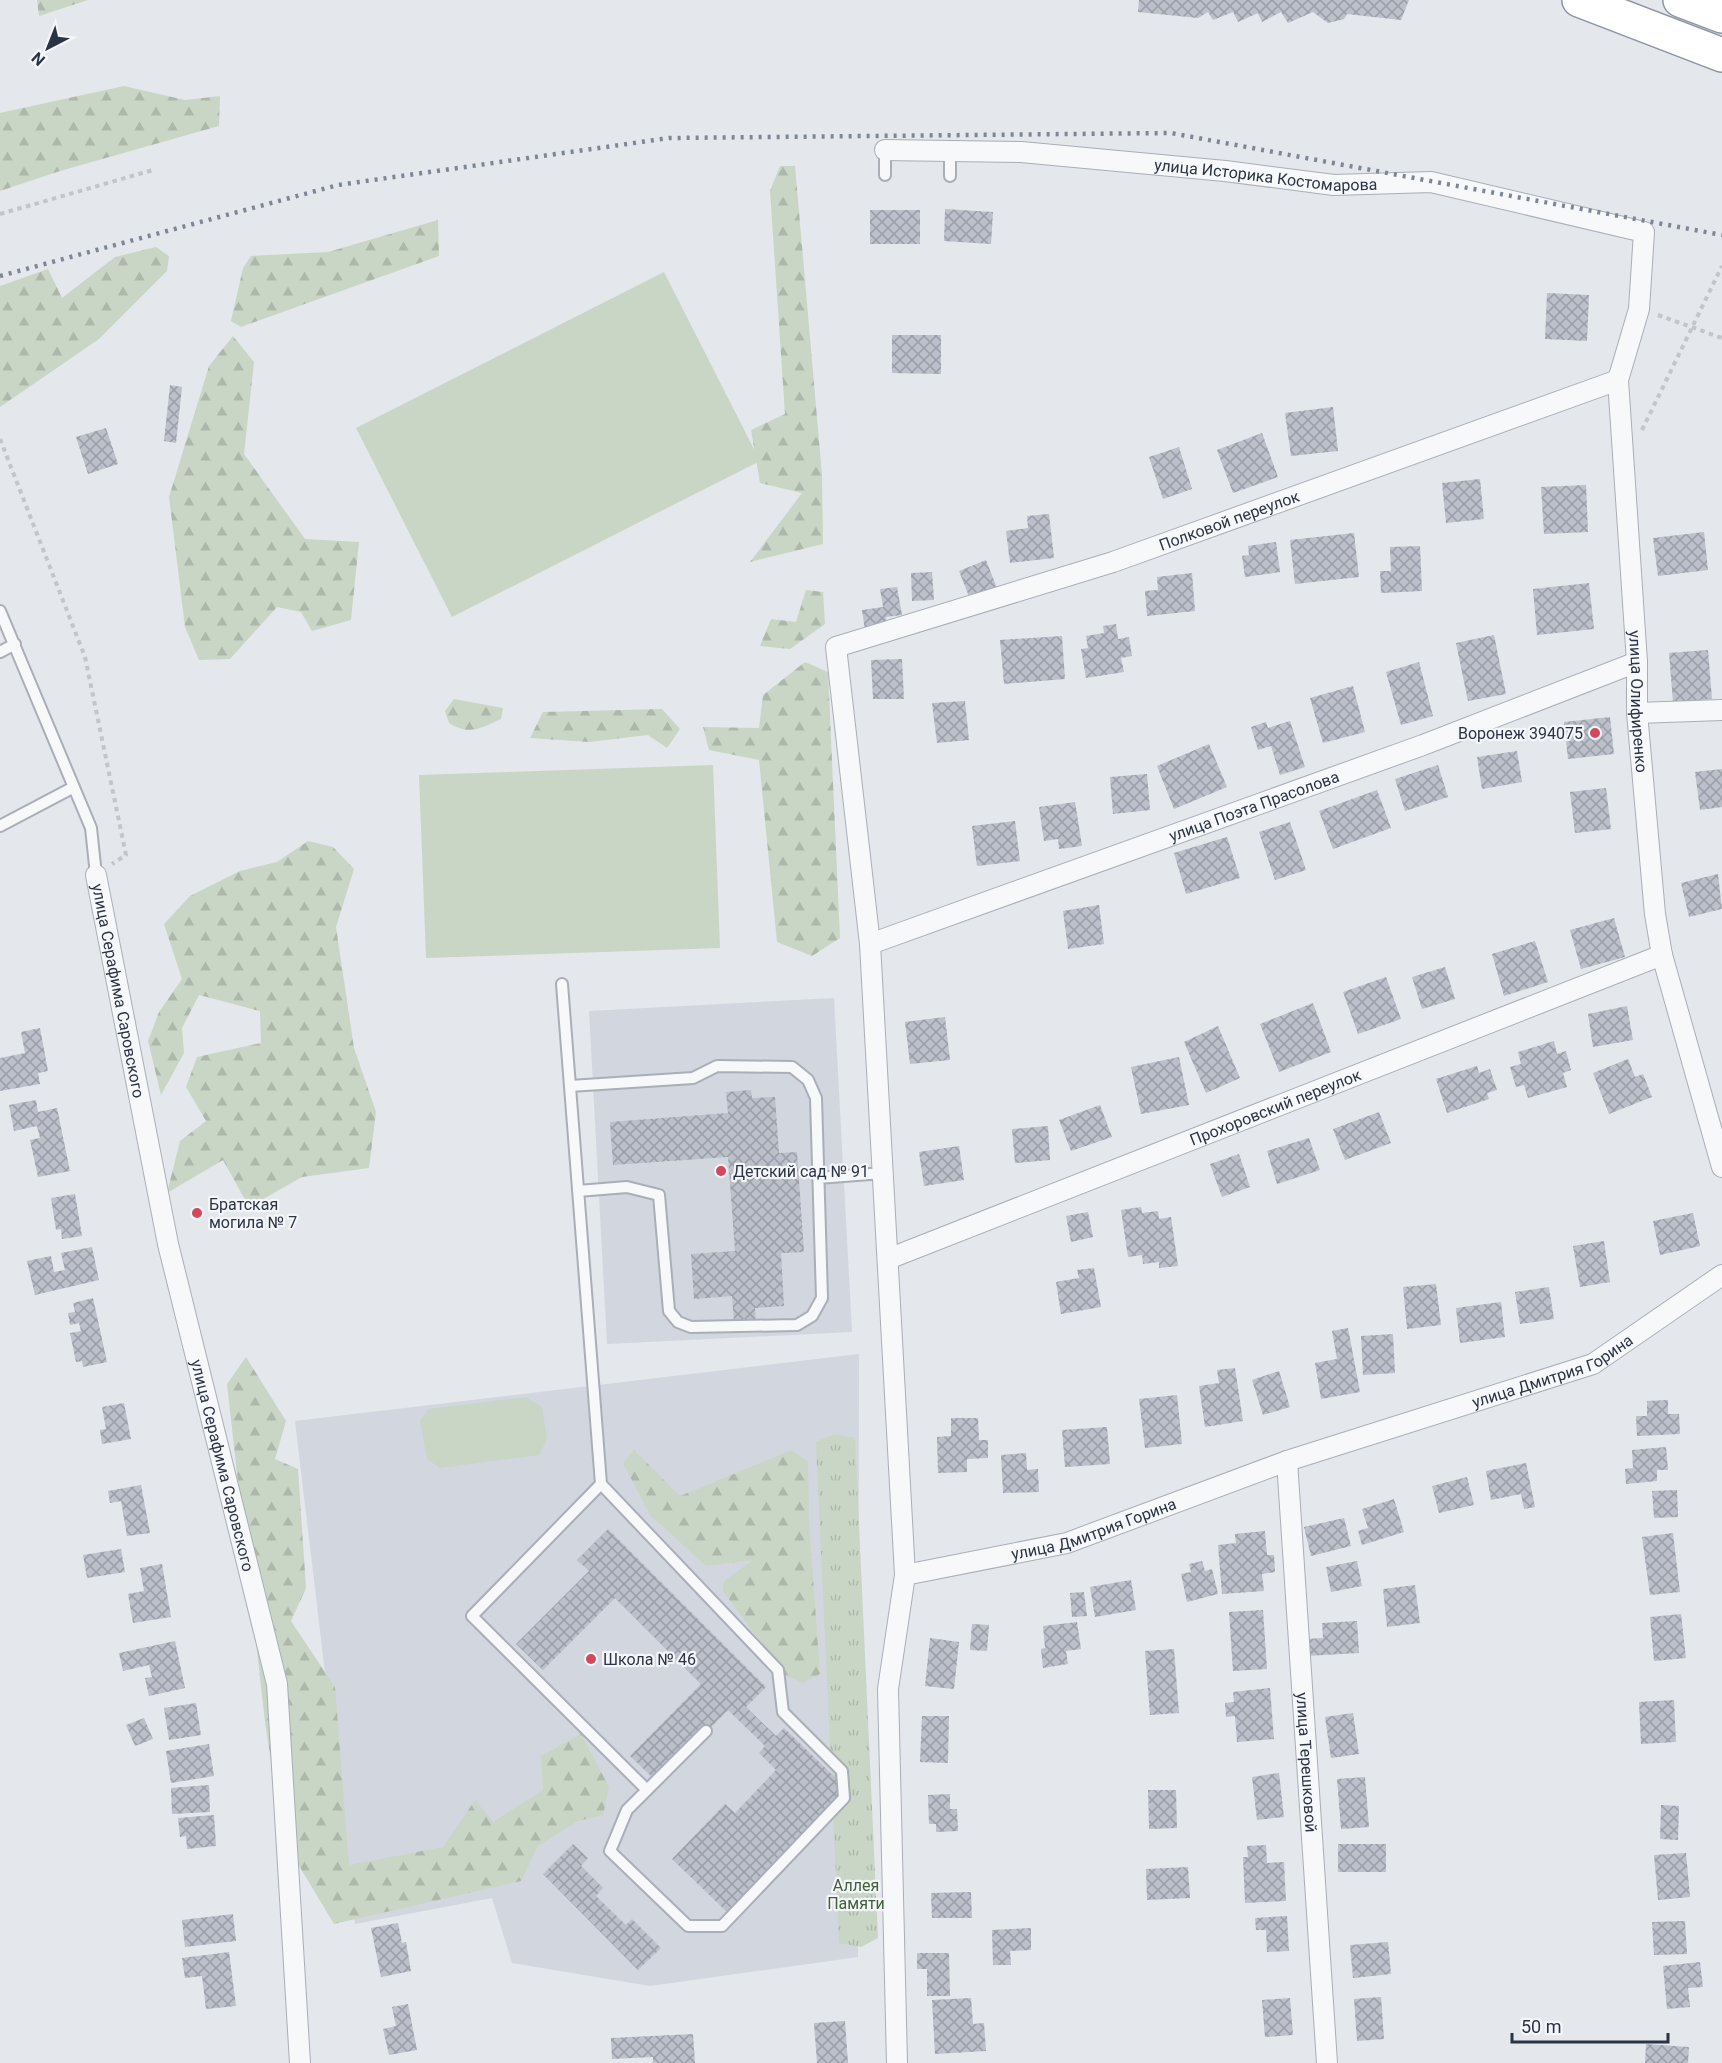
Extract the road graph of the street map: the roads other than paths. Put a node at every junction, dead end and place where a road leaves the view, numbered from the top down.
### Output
1 (1680, 0) edge
2 (1579, 1) edge
3 (1722, 16) edge
4 (1722, 55) edge
5 (885, 150) joint
6 (950, 151) junction
7 (885, 175) dead end
8 (950, 176) dead end
9 (1644, 232) joint
10 (1618, 381) junction
11 (0, 611) edge
12 (15, 644) junction
13 (0, 652) edge
14 (1637, 662) junction
15 (1722, 710) edge
16 (1637, 713) junction
17 (74, 787) junction
18 (0, 826) edge
19 (96, 875) joint
20 (870, 944) junction
21 (1662, 955) junction
22 (562, 984) dead end
23 (570, 1086) junction
24 (1722, 1167) edge
25 (883, 1173) junction
26 (818, 1178) junction
27 (578, 1191) junction
28 (888, 1258) junction
29 (1722, 1275) edge
30 (1287, 1461) junction
31 (601, 1484) junction
32 (905, 1575) junction
33 (706, 1731) dead end
34 (647, 1790) junction
35 (300, 2063) edge
36 (897, 2063) edge
37 (1327, 2063) edge

1 - 3 highway
2 - 4 highway
5 - 6 street, улица Историка Костомарова
5 - 7 lane
6 - 8 lane
6 - 9 street, улица Историка Костомарова
9 - 10 street, улица Олифиренко
10 - 14 street, улица Олифиренко
10 - 20 street, Полковой переулок
11 - 12 lane
12 - 13 lane
12 - 17 lane
14 - 16 street, улица Олифиренко
14 - 20 street, улица Поэта Прасолова
15 - 16 street
16 - 21 street, улица Олифиренко
17 - 18 lane
17 - 19 lane
19 - 35 street, улица Серафима Саровского
20 - 25 street
21 - 24 street, улица Олифиренко
21 - 28 street, Прохоровский переулок
22 - 23 lane
23 - 26 lane
23 - 27 lane
25 - 26 lane
25 - 28 street
26 - 27 lane
27 - 31 lane
28 - 32 street
29 - 30 street, улица Дмитрия Горина
30 - 32 street, улица Дмитрия Горина
30 - 37 street, улица Терешковой
31 - 34 lane
31 - 34 lane
32 - 36 street
33 - 34 lane

